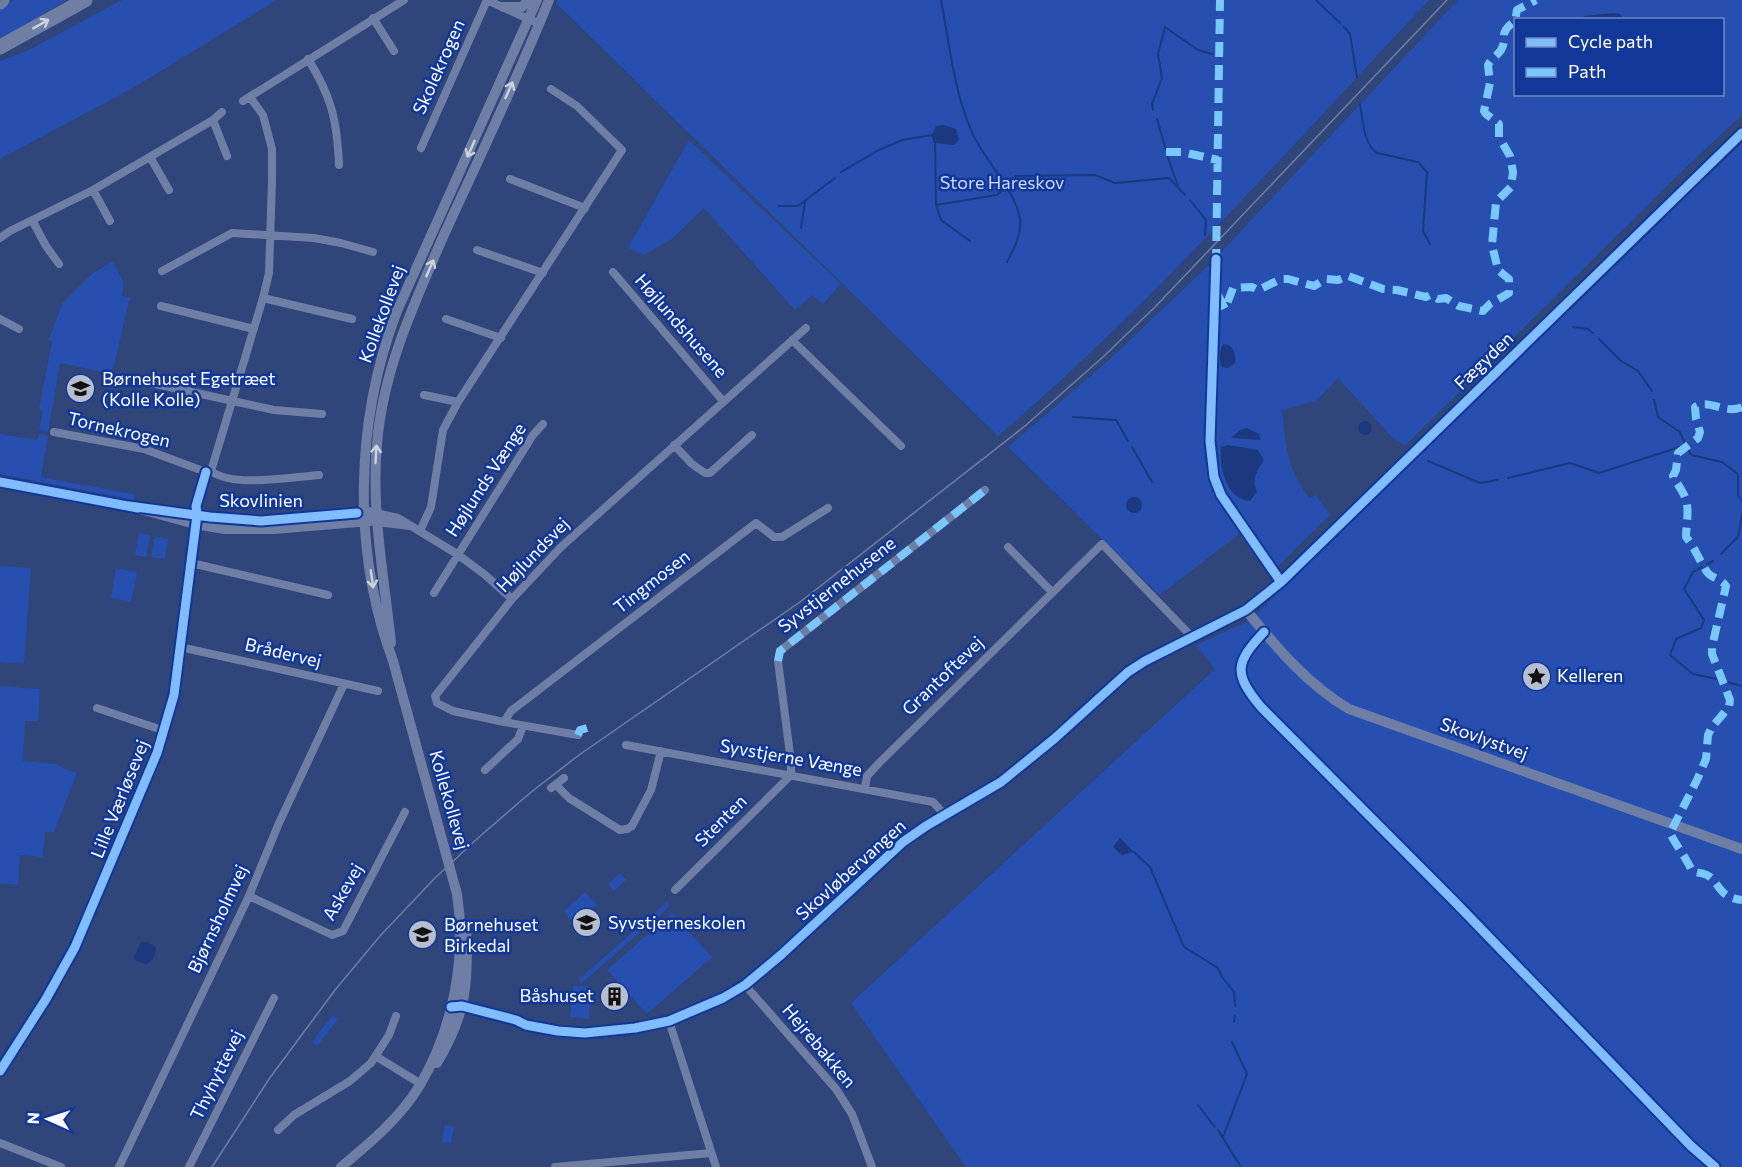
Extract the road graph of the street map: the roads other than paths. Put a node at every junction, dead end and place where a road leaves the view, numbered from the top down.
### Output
1 (404, 0) edge
2 (487, 0) edge
3 (529, 0) edge
4 (537, 0) edge
5 (549, 0) edge
6 (84, 1) edge
7 (503, 7) junction
8 (373, 18) junction
9 (534, 21) junction
10 (0, 46) edge
11 (394, 51) dead end
12 (308, 60) junction
13 (551, 89) dead end
14 (222, 112) dead end
15 (213, 120) junction
16 (1742, 133) edge
17 (422, 148) dead end
18 (227, 156) dead end
19 (150, 157) junction
20 (339, 165) dead end
21 (510, 179) dead end
22 (93, 190) junction
23 (169, 190) dead end
24 (585, 208) junction
25 (32, 220) junction
26 (110, 221) dead end
27 (270, 234) junction
28 (0, 238) edge
29 (477, 250) dead end
30 (373, 252) dead end
31 (59, 264) dead end
32 (162, 272) dead end
33 (614, 272) dead end
34 (543, 273) junction
35 (263, 298) junction
36 (161, 306) dead end
37 (446, 318) dead end
38 (0, 319) edge
39 (352, 319) dead end
40 (806, 328) dead end
41 (19, 329) dead end
42 (254, 329) junction
43 (501, 338) junction
44 (792, 340) junction
45 (142, 381) dead end
46 (424, 395) dead end
47 (232, 400) junction
48 (723, 401) junction
49 (458, 402) junction
50 (322, 414) dead end
51 (543, 423) dead end
52 (54, 432) dead end
53 (752, 435) dead end
54 (674, 445) junction
55 (901, 446) dead end
56 (211, 471) junction
57 (319, 476) dead end
58 (0, 482) edge
59 (985, 490) dead end
60 (828, 508) dead end
61 (370, 517) junction
62 (196, 519) junction
63 (420, 531) junction
64 (1008, 547) dead end
65 (457, 554) junction
66 (190, 563) junction
67 (1052, 592) junction
68 (434, 593) dead end
69 (328, 595) dead end
70 (513, 599) junction
71 (1246, 610) junction
72 (1193, 638) junction
73 (180, 647) junction
74 (344, 684) junction
75 (378, 691) dead end
76 (97, 708) dead end
77 (504, 722) junction
78 (524, 726) junction
79 (165, 731) junction
80 (578, 735) dead end
81 (626, 745) dead end
82 (661, 751) junction
83 (485, 770) dead end
84 (791, 775) junction
85 (564, 778) dead end
86 (865, 788) junction
87 (405, 812) dead end
88 (945, 815) junction
89 (1742, 849) edge
90 (675, 891) dead end
91 (249, 896) junction
92 (745, 985) junction
93 (274, 998) dead end
94 (458, 1009) junction
95 (396, 1016) dead end
96 (669, 1021) junction
97 (377, 1057) junction
98 (0, 1071) edge
99 (421, 1084) junction
100 (278, 1130) dead end
101 (0, 1143) edge
102 (711, 1153) junction
103 (602, 1165) edge
104 (61, 1167) edge
105 (120, 1167) edge
106 (189, 1167) edge
107 (341, 1167) edge
108 (555, 1167) edge
109 (716, 1167) edge
110 (872, 1167) edge

1 - 8 street
2 - 7 street, Skolekrogen
2 - 17 street, Skolekrogen
3 - 7 street
4 - 9 street, Kollekollevej
5 - 9 street, Kollekollevej
10 -> 6 highway
7 - 9 street, Skolekrogen
8 - 11 street
8 - 12 street
9 - 61 street, Kollekollevej
12 - 20 street
12 - 27 street
13 - 24 street
14 - 15 street
15 - 18 street
15 - 19 street
16 - 71 street, Fægyden
19 - 22 street
19 - 23 street
21 - 24 street
22 - 25 street
22 - 26 street
24 - 34 street
25 - 28 street
25 - 31 street
27 - 30 street
27 - 32 street
27 - 35 street
29 - 34 street
33 - 48 street, Højlundshusene
34 - 43 street
35 - 39 street
35 - 42 street
36 - 42 street
37 - 43 street
38 - 41 street
40 - 44 street, Højlundsvej
42 - 47 street
43 - 49 street
44 - 48 street, Højlundsvej
44 - 55 street
45 - 47 street
46 - 49 street
47 - 50 street
47 - 56 street
48 - 54 street, Højlundsvej
49 - 63 street
51 - 65 street, Højlunds Vænge
52 - 56 street, Tornekrogen
53 - 54 street
54 - 70 street, Højlundsvej
56 - 57 street, Tornekrogen
58 - 62 street, Skovlinien
59 - 84 street, Syvstjernehusene
60 - 77 street, Tingmosen
61 - 62 street, Skovlinien
61 - 63 street, Højlunds Vænge
61 - 94 street, Kollekollevej
62 - 66 street, Lille Værløsevej
63 - 65 street, Højlunds Vænge
64 - 67 street
65 - 68 street, Højlunds Vænge
65 - 70 street, Højlunds Vænge
66 - 69 street
66 - 73 street, Lille Værløsevej
67 - 72 street, Grantoftevej
67 - 86 street, Grantoftevej
70 - 77 street, Højlundsvej
71 - 72 street, Skovløbervangen
71 - 89 street, Skovlystvej
72 - 88 street, Skovløbervangen
73 - 74 street, Brådervej
73 - 79 street, Lille Værløsevej
74 - 75 street, Brådervej
74 - 91 street, Bjørnsholmvej
76 - 79 street
77 - 78 street
78 - 80 street
78 - 83 street
79 - 98 street, Lille Værløsevej
81 - 82 street, Syvstjerne Vænge
82 - 84 street, Syvstjerne Vænge
82 - 85 street
84 - 86 street, Syvstjerne Vænge
84 - 90 street, Stenten
86 - 88 street, Syvstjerne Vænge
87 - 91 street, Askevej
88 - 92 street, Skovløbervangen
91 - 105 street, Bjørnsholmvej
92 - 96 street, Skovløbervangen
92 - 110 street, Hejrebakken
93 - 106 street, Thyhyttevej
94 - 96 street, Skovløbervangen
94 - 99 street, Kollekollevej
95 - 97 street
96 - 102 street
97 - 99 street
97 - 100 street
99 - 107 street, Kollekollevej
101 - 104 street
102 - 103 street
102 - 109 street
103 - 108 street

